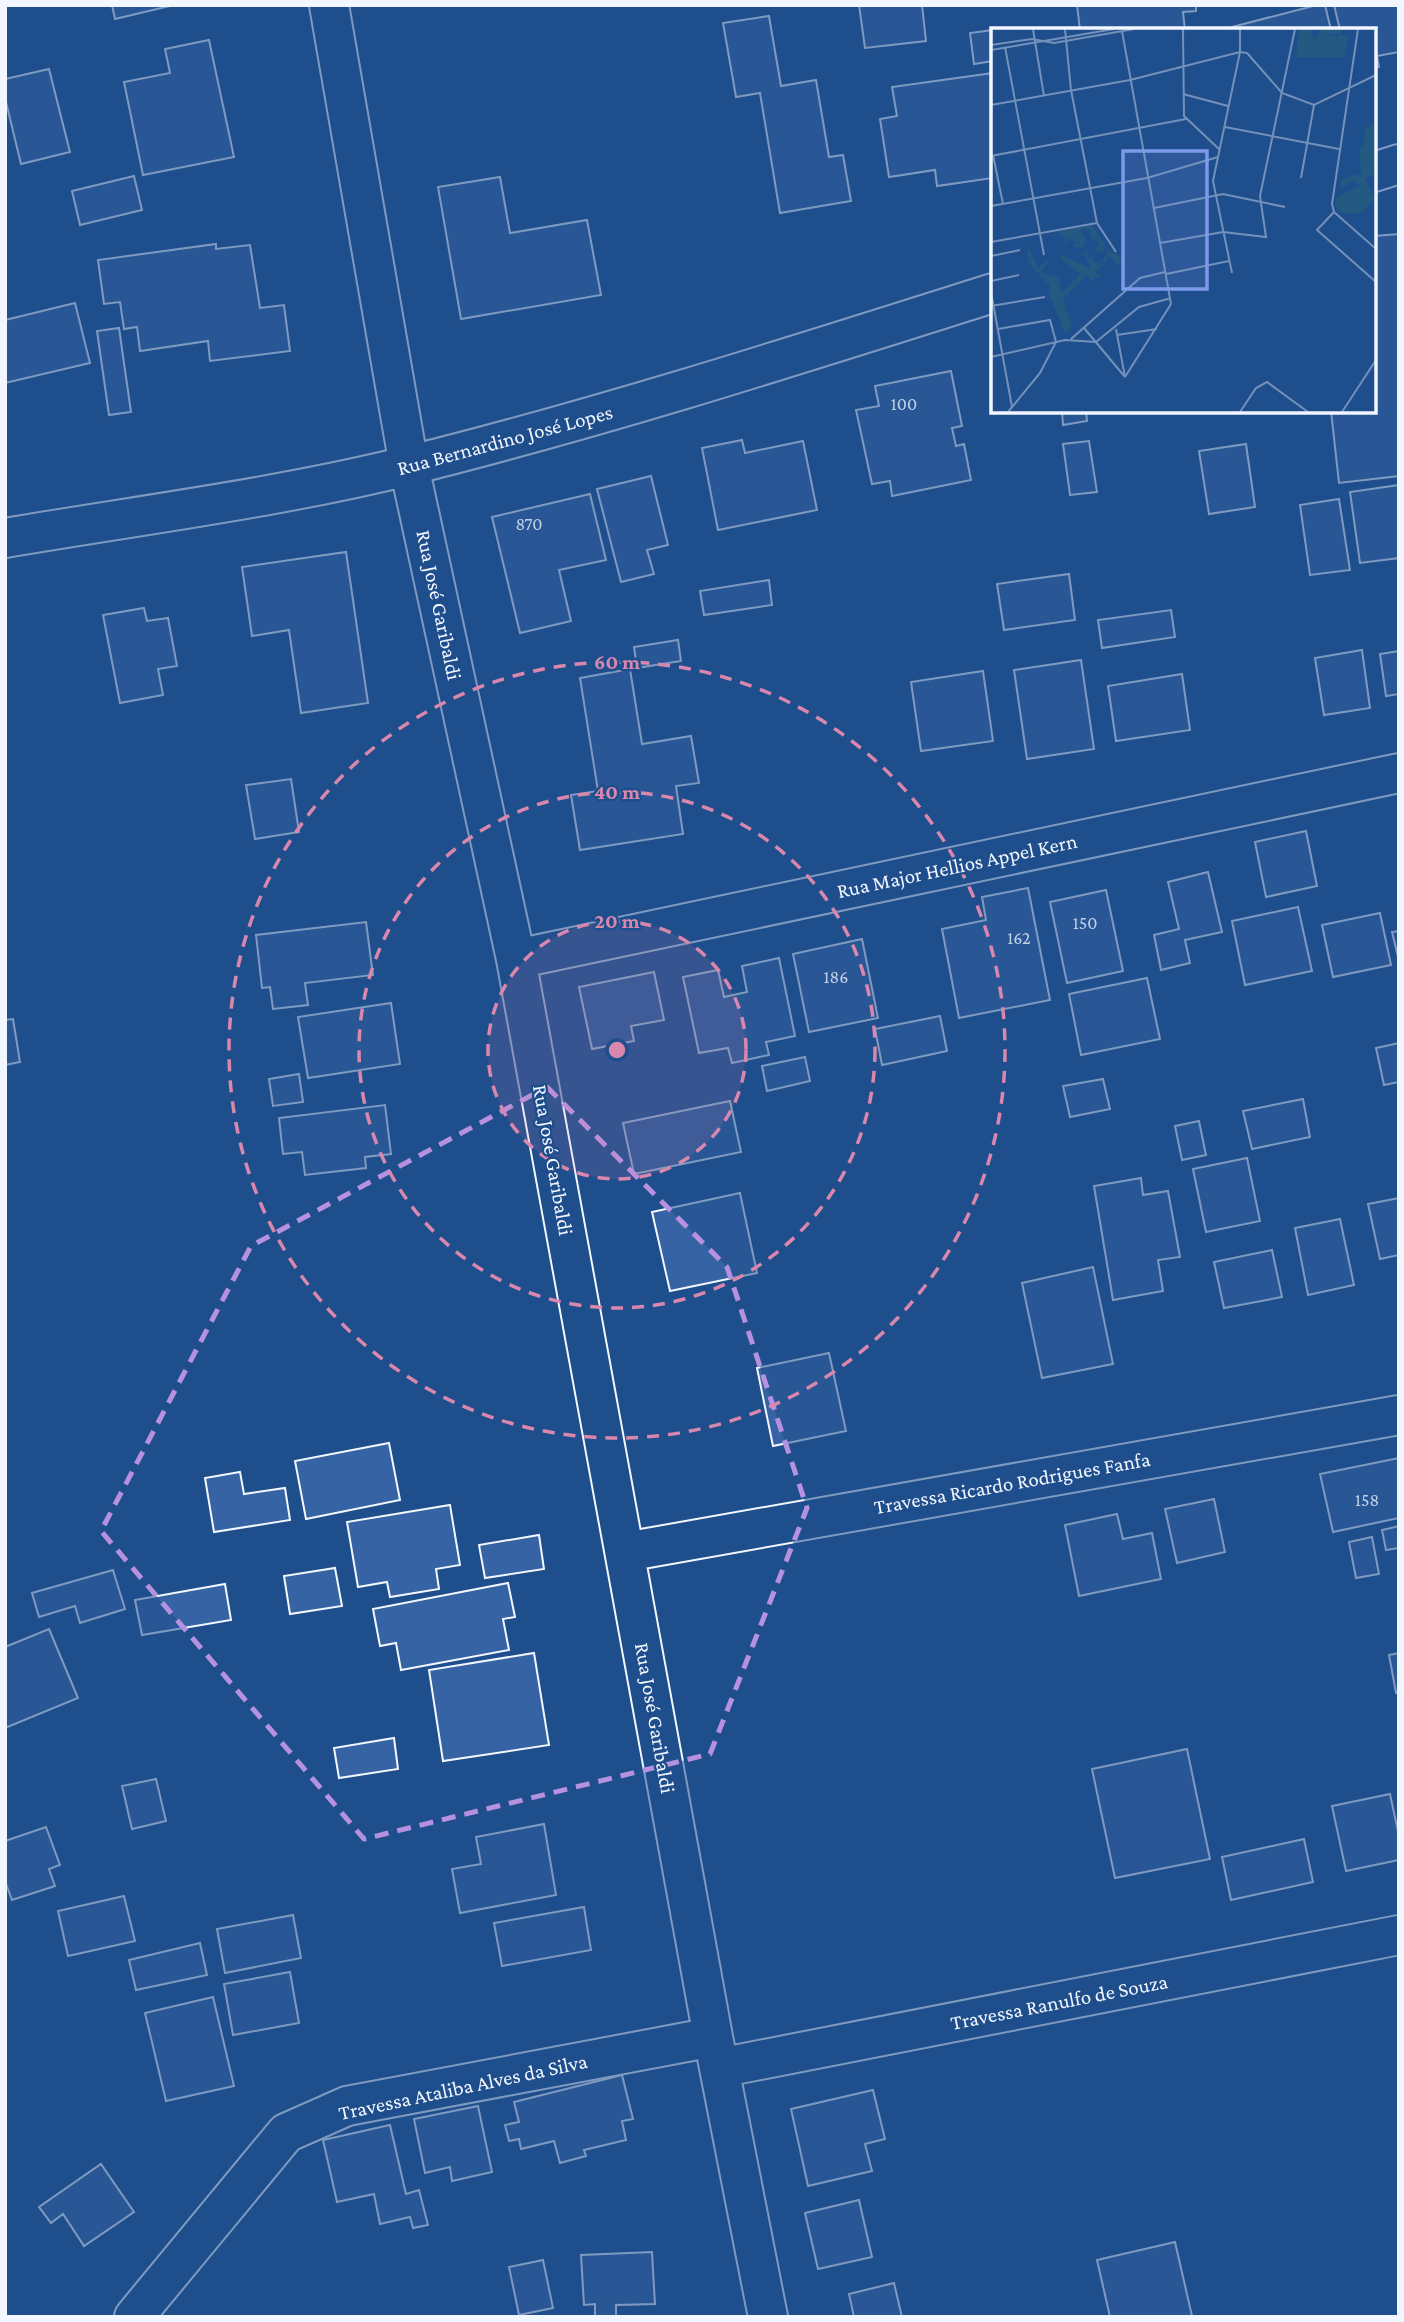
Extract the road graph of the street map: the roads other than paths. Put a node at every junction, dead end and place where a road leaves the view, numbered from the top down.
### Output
1 (329, 5) edge
2 (1399, 164) edge
3 (1376, 171) edge
4 (991, 294) edge
5 (409, 466) junction
6 (5, 538) edge
7 (1399, 773) edge
8 (516, 959) junction
9 (1399, 1415) edge
10 (625, 1552) junction
11 (1399, 1935) edge
12 (716, 2053) junction
13 (134, 2317) edge
14 (768, 2317) edge

1 - 5 street, Rua José Garibaldi
2 - 3 street
4 - 5 street, Rua Bernardino José Lopes
5 - 6 street, Rua Bernardino José Lopes
5 - 8 street, Rua José Garibaldi
7 - 8 street, Rua Major Hellios Appel Kern
8 - 10 street, Rua José Garibaldi
9 - 10 street, Travessa Ricardo Rodrigues Fanfa
10 - 12 street, Rua José Garibaldi
11 - 12 street, Travessa Ranulfo de Souza
12 - 13 street, Travessa Ataliba Alves da Silva
12 - 14 street, Rua José Garibaldi

